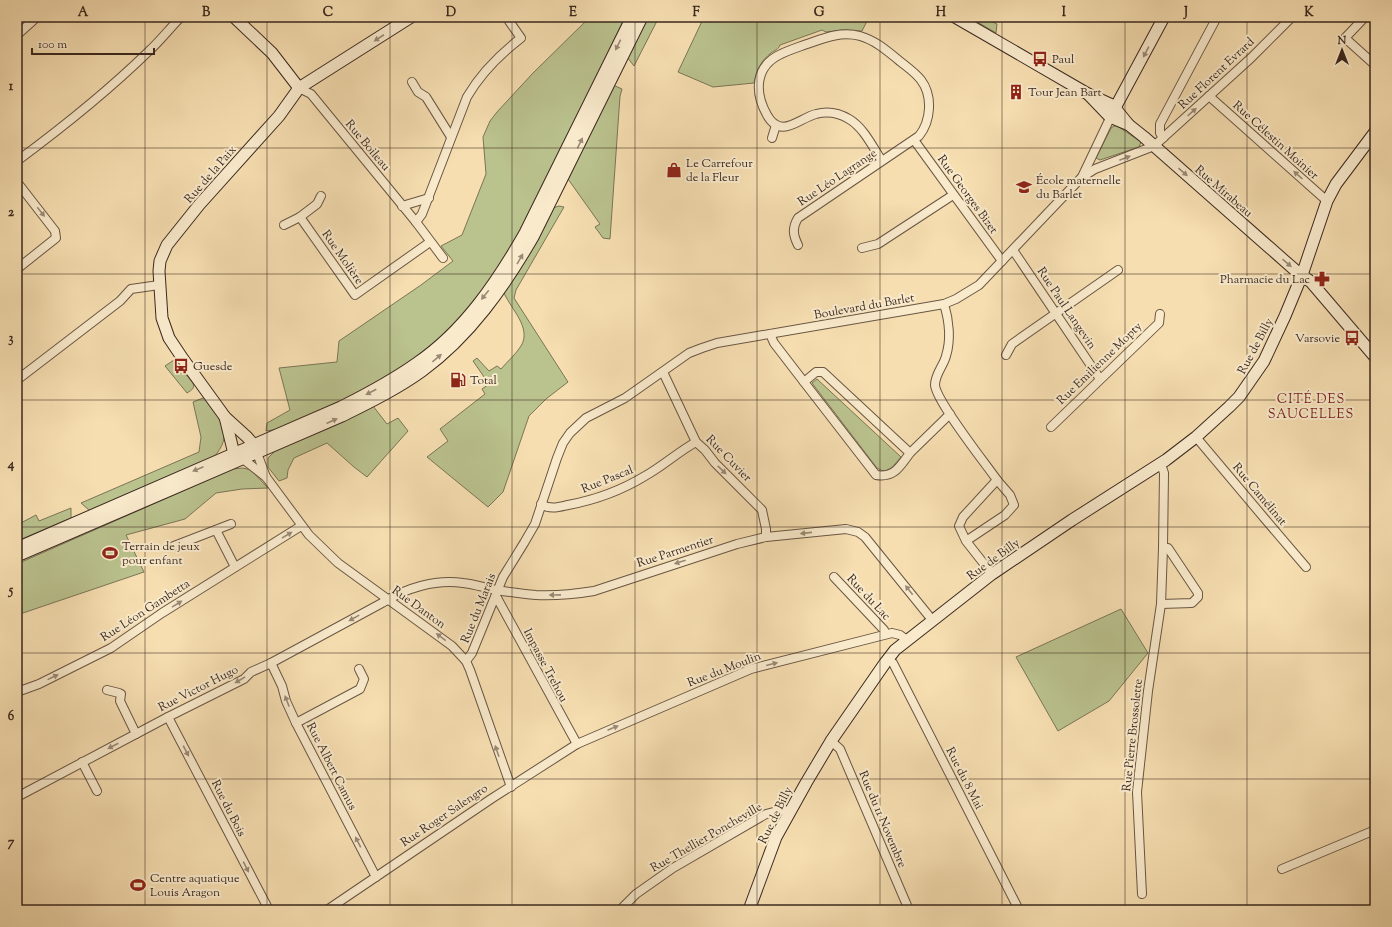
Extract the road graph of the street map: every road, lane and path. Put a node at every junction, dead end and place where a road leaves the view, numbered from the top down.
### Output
1 (37, 17) edge
2 (181, 17) edge
3 (234, 17) edge
4 (411, 17) edge
5 (632, 17) edge
6 (642, 17) edge
7 (955, 17) edge
8 (1164, 17) edge
9 (1217, 17) edge
10 (1292, 17) edge
11 (1365, 17) edge
12 (509, 21) dead end
13 (17, 35) edge
14 (1375, 65) edge
15 (412, 82) dead end
16 (299, 88) junction
17 (1209, 96) junction
18 (1113, 112) junction
19 (776, 125) junction
20 (1375, 132) edge
21 (451, 137) junction
22 (772, 138) dead end
23 (1163, 138) junction
24 (914, 140) junction
25 (1154, 146) junction
26 (17, 161) edge
27 (882, 161) junction
28 (1088, 164) junction
29 (1095, 169) junction
30 (1081, 178) junction
31 (17, 182) edge
32 (953, 194) junction
33 (321, 196) dead end
34 (429, 198) junction
35 (1327, 201) junction
36 (402, 206) junction
37 (300, 217) junction
38 (416, 222) junction
39 (284, 225) dead end
40 (430, 242) junction
41 (798, 245) dead end
42 (862, 248) dead end
43 (1013, 250) junction
44 (443, 258) dead end
45 (1002, 261) junction
46 (17, 269) edge
47 (1118, 270) dead end
48 (1302, 275) junction
49 (159, 285) junction
50 (944, 304) junction
51 (1056, 313) junction
52 (1160, 314) dead end
53 (770, 334) junction
54 (1006, 355) dead end
55 (1375, 357) edge
56 (664, 372) junction
57 (1100, 379) junction
58 (17, 380) edge
59 (804, 382) junction
60 (950, 414) junction
61 (226, 417) junction
62 (1051, 427) dead end
63 (1196, 437) junction
64 (696, 442) junction
65 (256, 449) junction
66 (910, 452) junction
67 (239, 456) junction
68 (1161, 464) junction
69 (266, 477) junction
70 (997, 480) junction
71 (541, 504) junction
72 (231, 524) dead end
73 (301, 526) junction
74 (216, 530) junction
75 (766, 537) junction
76 (966, 541) junction
77 (174, 546) dead end
78 (17, 548) edge
79 (1163, 548) junction
80 (17, 556) edge
81 (1306, 567) dead end
82 (235, 568) junction
83 (992, 574) junction
84 (834, 577) dead end
85 (497, 593) junction
86 (388, 599) junction
87 (1161, 604) junction
88 (933, 621) junction
89 (886, 634) junction
90 (907, 640) junction
91 (888, 659) junction
92 (466, 661) junction
93 (271, 663) junction
94 (359, 669) dead end
95 (107, 690) dead end
96 (17, 692) edge
97 (168, 717) junction
98 (296, 723) junction
99 (136, 734) junction
100 (831, 741) junction
101 (577, 744) junction
102 (82, 762) junction
103 (511, 787) junction
104 (97, 791) dead end
105 (17, 797) edge
106 (790, 810) junction
107 (1375, 830) edge
108 (1282, 869) dead end
109 (376, 877) junction
110 (1142, 894) dead end
111 (269, 910) edge
112 (327, 910) edge
113 (620, 910) edge
114 (749, 910) edge
115 (909, 910) edge
116 (1019, 910) edge

1 - 13 street
2 - 26 street
3 - 16 street
4 -> 16 street
5 -> 65 street
65 -> 6 street
7 - 18 street
8 -> 18 street
9 - 23 street
10 - 17 street, Rue Florent Evrard
11 - 14 street
12 - 21 street
15 - 21 street
16 - 36 street, Rue Boileau
16 - 49 street, Rue de la Paix
23 -> 17 street, Rue Florent Evrard
35 -> 17 street, Rue Célestin Moinier
18 - 25 street, Rue Mirabeau
18 - 28 street
19 - 22 street
19 - 24 street, Rue Léo Lagrange
19 - 27 street
20 - 35 street
21 - 34 street
23 - 25 street, Rue Florent Evrard
24 - 27 street, Rue Léo Lagrange
24 - 32 street, Rue Georges Bizet
29 -> 25 street, Boulevard du Barlet
25 -> 48 street, Rue Mirabeau
27 - 41 street, Rue Léo Lagrange
28 - 29 street
28 - 30 street
29 - 30 street, Boulevard du Barlet
30 - 43 street, Boulevard du Barlet
31 -> 46 street
32 - 42 street
32 - 45 street, Rue Georges Bizet
33 - 37 street
34 - 36 street
34 - 38 street
35 - 48 street
36 - 38 street, Rue Boileau
37 - 39 street
37 - 40 street, Rue Molière
38 - 40 street
40 - 44 street
43 - 45 street, Boulevard du Barlet
43 - 51 street, Rue Paul Langevin
45 - 50 street, Boulevard du Barlet
47 - 51 street
48 - 55 street, Rue Mirabeau
48 - 63 street, Rue de Billy
49 - 58 street
49 - 61 street, Rue de la Paix
50 - 53 street, Boulevard du Barlet
50 - 60 street
51 - 54 street
51 - 57 street, Rue Paul Langevin
52 - 57 street, Rue Emilienne Mopty
53 - 56 street, Boulevard du Barlet
53 - 59 street
56 - 64 street, Rue Cuvier
56 - 71 street, Boulevard du Barlet
57 - 62 street, Rue Emilienne Mopty
59 - 66 street
59 - 66 street
60 - 66 street
60 - 70 street
61 - 65 street
61 - 67 street
63 - 68 street, Rue de Billy
63 - 81 street, Rue Camélinat
64 - 71 street, Rue Pascal
64 -> 75 street, Rue Cuvier
65 - 67 street
65 - 69 street, Rue Danton
67 - 69 street, Rue Danton
67 -> 78 street
67 - 80 street
68 - 79 street, Rue Pierre Brossolette
68 - 83 street, Rue de Billy
69 - 73 street, Rue Danton
70 - 76 street
70 - 76 street
71 - 85 street, Rue du Marais
72 - 74 street
82 -> 73 street, Rue Léon Gambetta
73 - 86 street, Rue Danton
74 - 77 street
74 - 82 street
75 -> 85 street, Rue Parmentier
88 -> 75 street, Rue Parmentier
76 - 83 street
79 - 87 street, Rue Pierre Brossolette
79 - 87 street
96 -> 82 street, Rue Léon Gambetta
83 - 88 street, Rue de Billy
84 - 89 street, Rue du Lac
85 - 86 street, Rue Parmentier
85 - 92 street, Rue du Marais
85 - 101 street, Impasse Trehou
92 -> 86 street, Rue Danton
86 -> 93 street, Rue Victor Hugo
87 - 110 street, Rue Pierre Brossolette
88 - 90 street, Rue de Billy
89 - 90 street, Rue du Moulin
101 -> 89 street, Rue du Moulin
90 - 91 street, Rue de Billy
91 - 100 street, Rue de Billy
91 - 116 street, Rue du 8 Mai
103 -> 92 street, Rue Danton
93 -> 97 street, Rue Victor Hugo
98 -> 93 street, Rue Albert Camus
94 - 98 street
95 - 99 street
97 - 99 street, Rue Victor Hugo
97 -> 111 street, Rue du Bois
109 -> 98 street, Rue Albert Camus
99 -> 102 street, Rue Victor Hugo
100 - 106 street, Rue de Billy
100 - 115 street, Rue du 11 Novembre
101 - 103 street, Rue Roger Salengro
102 - 104 street
102 - 105 street, Rue Victor Hugo
103 - 109 street, Rue Roger Salengro
106 - 113 street, Rue Thellier Poncheville
106 - 114 street, Rue de Billy
107 - 108 street
109 - 112 street, Rue Roger Salengro

